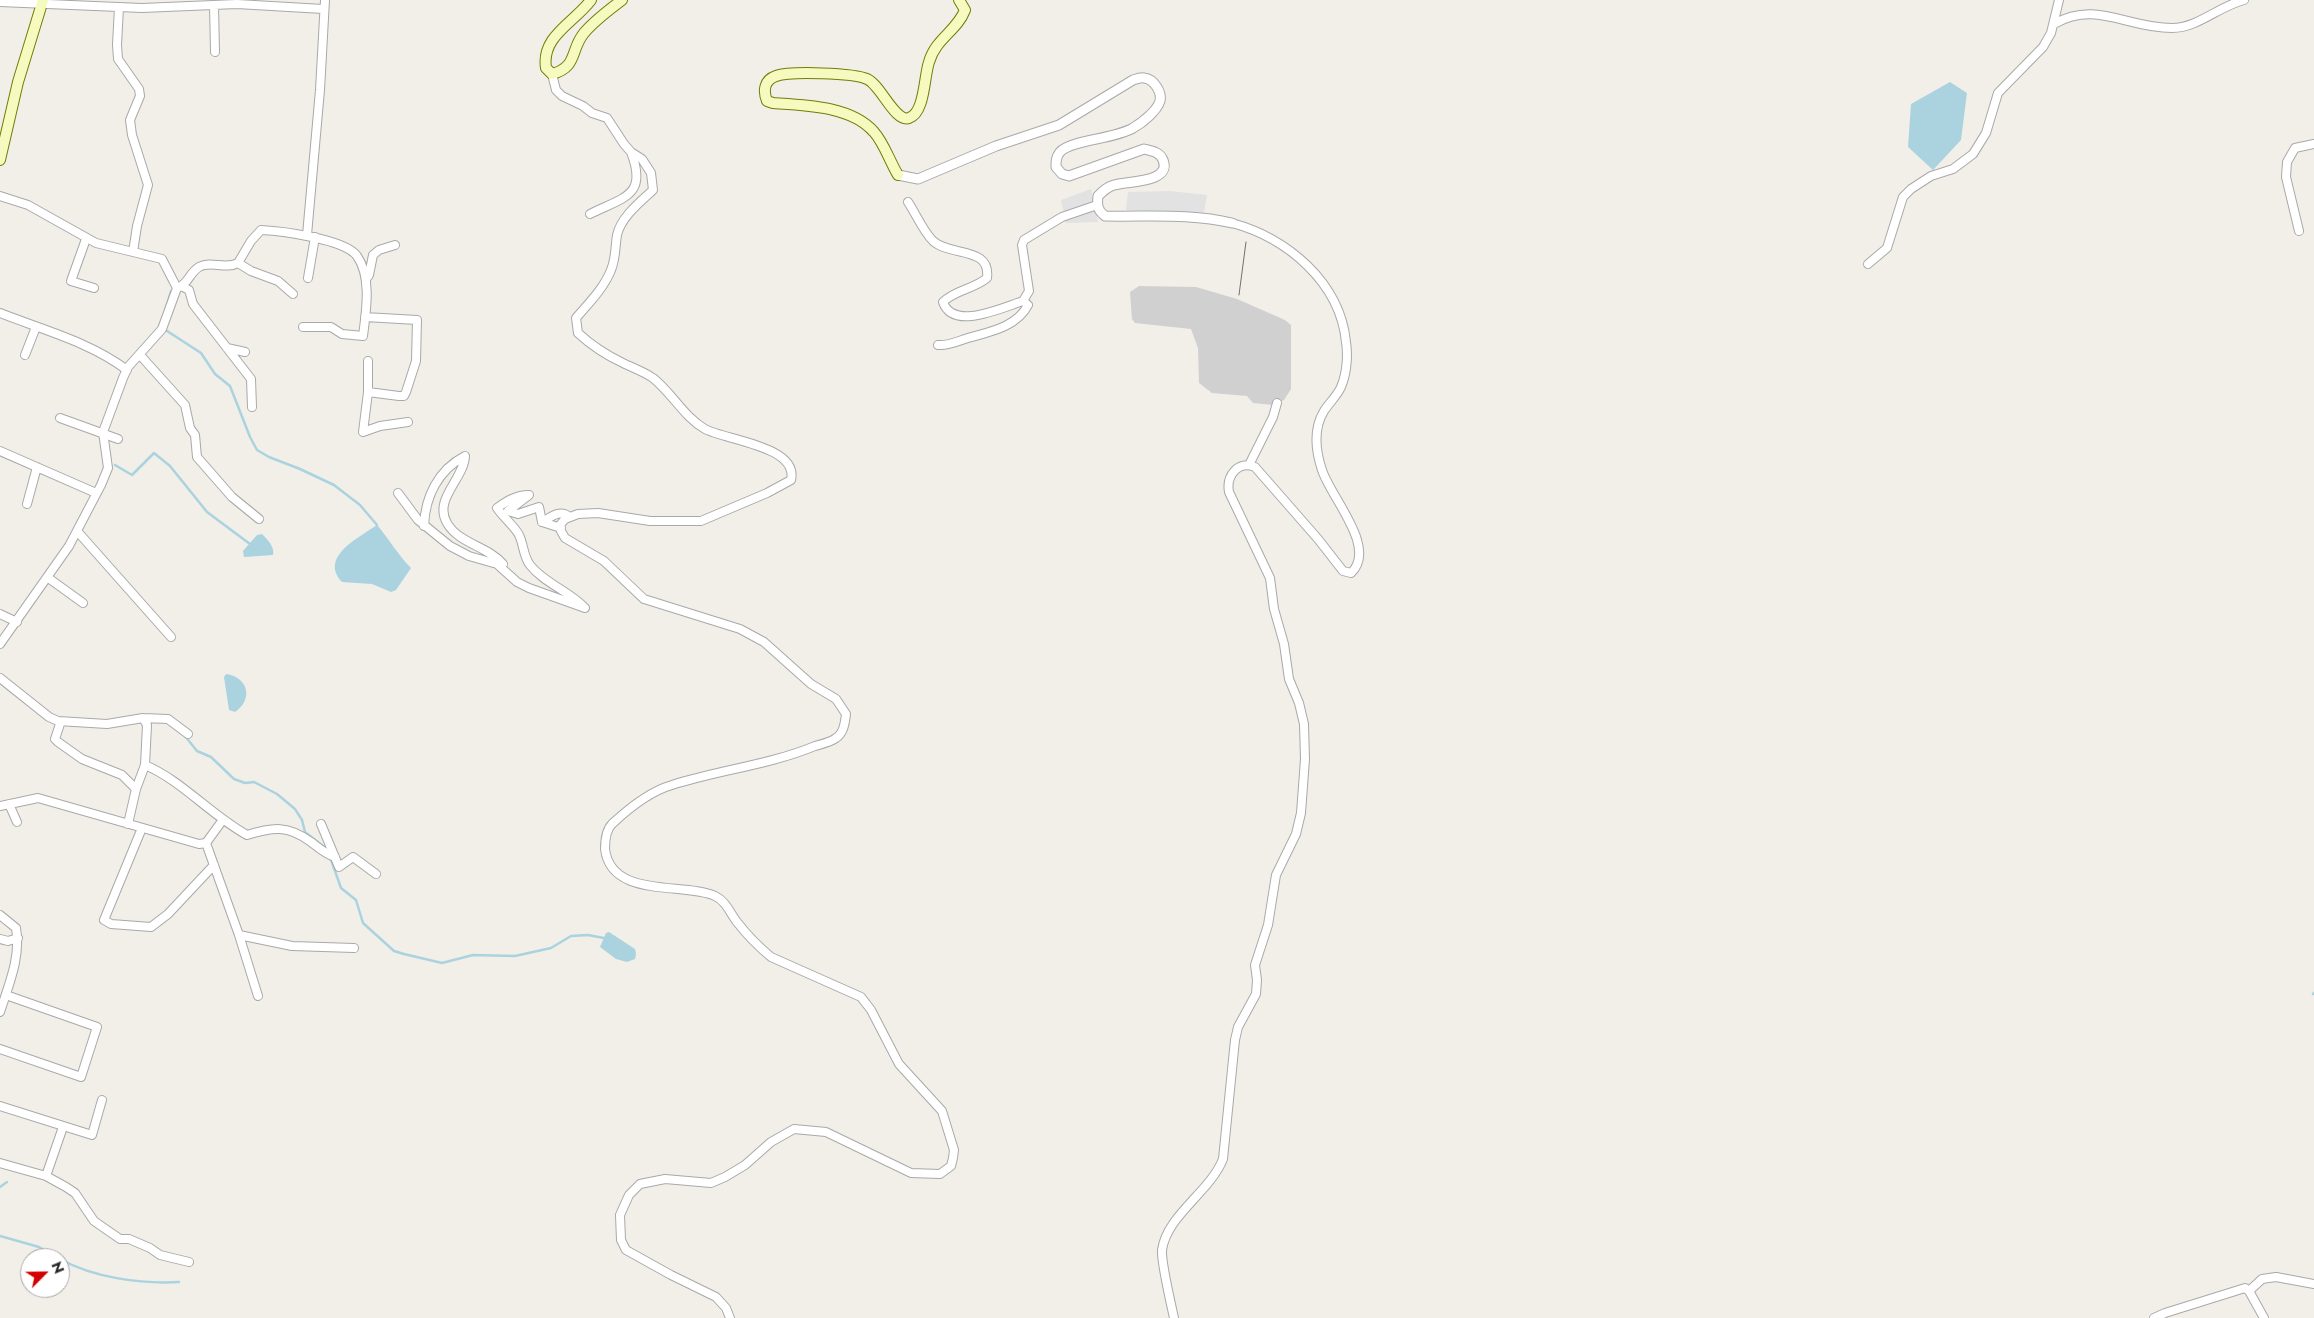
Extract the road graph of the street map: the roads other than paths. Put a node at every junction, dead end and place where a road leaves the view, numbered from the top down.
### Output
1 (325, 0) edge
2 (592, 0) edge
3 (622, 0) edge
4 (959, 0) edge
5 (2059, 0) edge
6 (2244, 0) edge
7 (0, 2) edge
8 (43, 2) edge
9 (93, 2) edge
10 (214, 5) junction
11 (2087, 6) dead end
12 (119, 7) junction
13 (323, 9) junction
14 (2111, 9) dead end
15 (2053, 25) junction
16 (215, 52) dead end
17 (552, 74) junction
18 (2314, 144) edge
19 (631, 152) junction
20 (0, 160) edge
21 (898, 176) joint
22 (0, 196) edge
23 (908, 202) dead end
24 (1097, 205) junction
25 (590, 214) dead end
26 (1232, 223) joint
27 (2298, 231) dead end
28 (311, 236) junction
29 (86, 239) junction
30 (395, 245) dead end
31 (133, 252) junction
32 (238, 264) junction
33 (1868, 264) dead end
34 (308, 278) dead end
35 (366, 279) junction
36 (180, 287) junction
37 (94, 288) dead end
38 (293, 294) dead end
39 (1023, 301) junction
40 (0, 314) edge
41 (365, 317) junction
42 (36, 327) junction
43 (303, 327) dead end
44 (938, 344) dead end
45 (227, 348) junction
46 (245, 352) dead end
47 (25, 355) dead end
48 (140, 355) junction
49 (368, 361) dead end
50 (127, 370) junction
51 (368, 392) junction
52 (1277, 403) dead end
53 (252, 407) dead end
54 (60, 418) dead end
55 (408, 422) dead end
56 (104, 434) junction
57 (118, 438) dead end
58 (0, 451) edge
59 (1249, 465) junction
60 (37, 467) junction
61 (96, 492) junction
62 (398, 493) dead end
63 (27, 504) dead end
64 (570, 517) junction
65 (259, 519) dead end
66 (542, 522) junction
67 (424, 526) junction
68 (561, 528) junction
69 (77, 531) junction
70 (508, 571) junction
71 (47, 577) junction
72 (83, 603) dead end
73 (0, 614) edge
74 (17, 622) junction
75 (171, 637) dead end
76 (0, 644) edge
77 (0, 678) edge
78 (143, 718) junction
79 (58, 721) junction
80 (188, 734) dead end
81 (145, 765) junction
82 (136, 788) junction
83 (9, 804) junction
84 (0, 806) edge
85 (222, 821) junction
86 (16, 822) dead end
87 (128, 824) junction
88 (321, 824) dead end
89 (142, 828) junction
90 (206, 843) junction
91 (335, 856) junction
92 (214, 865) junction
93 (376, 874) dead end
94 (0, 915) edge
95 (238, 936) junction
96 (18, 938) junction
97 (0, 940) edge
98 (354, 948) dead end
99 (6, 995) junction
100 (258, 996) dead end
101 (0, 1012) edge
102 (0, 1049) edge
103 (102, 1100) dead end
104 (0, 1106) edge
105 (63, 1127) junction
106 (0, 1163) edge
107 (46, 1176) junction
108 (188, 1262) dead end
109 (2314, 1284) edge
110 (2249, 1291) junction
111 (730, 1318) edge
112 (1174, 1318) edge
113 (2154, 1318) edge
114 (2264, 1318) edge

1 - 13 street
2 - 17 main road
3 - 17 main road
4 - 21 main road
5 - 15 street
6 - 14 street
7 - 8 street
8 - 9 street
8 - 20 main road
9 - 12 street
10 - 12 street
10 - 13 street
10 - 16 street
11 - 15 street
12 - 31 street
13 - 28 street
15 - 33 street
17 - 19 street
18 - 27 street
19 - 25 street
19 - 64 street
21 - 24 street
22 - 29 street
23 - 39 street
24 - 26 street
24 - 39 street
26 - 59 street
28 - 32 street
28 - 34 street
28 - 35 street
29 - 31 street
29 - 37 street
30 - 35 street
31 - 36 street
32 - 36 street
32 - 38 street
35 - 41 street
36 - 45 street
36 - 48 street
39 - 44 street
40 - 42 street
41 - 43 street
41 - 51 street
42 - 47 street
42 - 50 street
45 - 46 street
45 - 53 street
48 - 50 street
48 - 65 street
49 - 51 street
50 - 56 street
51 - 55 street
52 - 59 street
54 - 56 street
56 - 57 street
56 - 61 street
58 - 60 street
59 - 112 street
60 - 61 street
60 - 63 street
61 - 69 street
62 - 67 street
64 - 66 street
64 - 68 street
66 - 68 street
66 - 70 street
67 - 70 street
67 - 70 street
68 - 111 street
69 - 71 street
69 - 75 street
71 - 72 street
71 - 74 street
73 - 74 street
74 - 76 street
77 - 79 street
78 - 79 street
78 - 80 street
78 - 81 street
79 - 82 street
81 - 82 street
81 - 85 street
82 - 87 street
83 - 84 street
83 - 86 street
83 - 87 street
85 - 90 street
85 - 91 street
87 - 89 street
88 - 91 street
89 - 90 street
89 - 92 street
90 - 92 street
91 - 93 street
92 - 95 street
94 - 96 street
95 - 98 street
95 - 100 street
96 - 97 street
96 - 99 street
99 - 101 street
99 - 102 street
103 - 105 street
104 - 105 street
105 - 107 street
106 - 107 street
107 - 108 street
109 - 110 street
110 - 113 street
110 - 114 street

